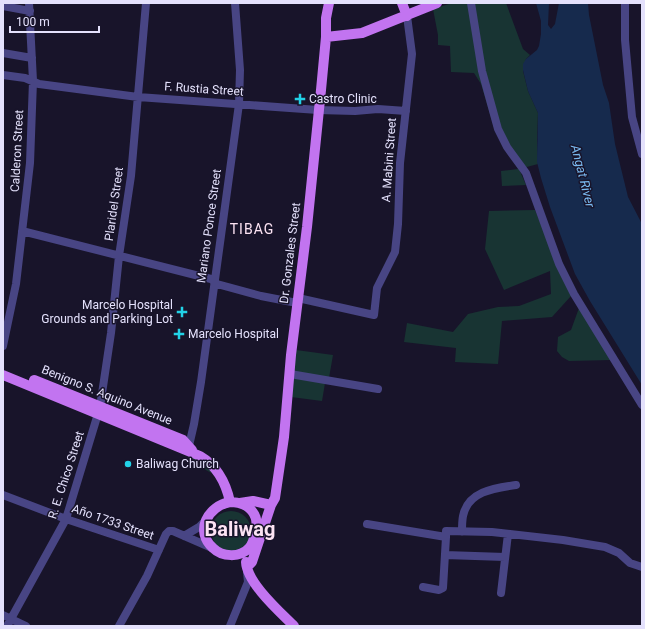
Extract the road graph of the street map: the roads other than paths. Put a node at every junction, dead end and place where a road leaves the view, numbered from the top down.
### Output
1 (146, 3) edge
2 (236, 3) edge
3 (329, 3) edge
4 (402, 3) edge
5 (471, 3) edge
6 (625, 3) edge
7 (435, 4) edge
8 (3, 6) edge
9 (30, 7) edge
10 (407, 16) junction
11 (326, 37) junction
12 (3, 53) edge
13 (32, 58) junction
14 (3, 74) edge
15 (33, 81) junction
16 (138, 97) junction
17 (238, 104) junction
18 (318, 110) junction
19 (406, 111) junction
20 (642, 154) edge
21 (22, 231) junction
22 (119, 256) junction
23 (214, 281) junction
24 (297, 301) junction
25 (3, 346) edge
26 (3, 368) edge
27 (290, 374) junction
28 (3, 375) edge
29 (378, 389) dead end
30 (642, 405) edge
31 (99, 410) junction
32 (191, 450) junction
33 (516, 485) dead end
34 (3, 495) edge
35 (230, 502) junction
36 (240, 503) junction
37 (271, 505) junction
38 (66, 519) junction
39 (205, 521) junction
40 (367, 524) dead end
41 (462, 532) junction
42 (508, 534) junction
43 (184, 536) junction
44 (446, 537) junction
45 (251, 545) junction
46 (212, 548) junction
47 (160, 550) junction
48 (226, 555) junction
49 (445, 555) junction
50 (505, 557) junction
51 (246, 567) junction
52 (642, 567) edge
53 (423, 587) dead end
54 (501, 593) dead end
55 (3, 615) edge
56 (9, 623) edge
57 (26, 626) edge
58 (119, 626) edge
59 (230, 626) edge
60 (294, 626) edge

1 - 16 street, Plaridel Street
2 - 17 street, Mariano Ponce Street
3 - 11 main road, Dr. Gonzales Street
4 - 10 main road, A. Mabini Street
5 - 30 street
6 - 20 street
7 - 10 main road
8 - 9 street
9 - 13 street, Calderon Street
10 - 11 main road
10 - 19 street, A. Mabini Street
11 - 18 main road, Dr. Gonzales Street
12 - 13 street
13 - 15 street, Calderon Street
14 - 15 street, F. Rustia Street
15 - 16 street, F. Rustia Street
15 - 21 street, Calderon Street
16 - 17 street, F. Rustia Street
16 - 22 street, Plaridel Street
17 - 18 street, F. Rustia Street
17 - 23 street, Mariano Ponce Street
18 - 19 street, F. Rustia Street
18 - 24 main road, Dr. Gonzales Street
19 - 24 street, A. Mabini Street
21 - 22 street
21 - 25 street, Calderon Street
22 - 23 street
22 - 31 street, Plaridel Street
23 - 24 street
23 - 32 street, Mariano Ponce Street
24 - 27 main road, Dr. Gonzales Street
26 - 31 main road, Benigno S. Aquino Avenue
27 - 29 street
27 - 37 main road, Dr. Gonzales Street
28 - 31 main road, Benigno S. Aquino Avenue
31 - 32 main road, Benigno S. Aquino Avenue
31 - 38 street, R. E. Chico Street
32 - 35 main road, Benigno S. Aquino Avenue
33 - 41 street
34 - 38 street, Año 1733 Street
35 - 36 main road
35 - 39 main road
36 - 37 main road
36 - 45 main road
37 - 51 main road, Dr. Gonzales Street
38 - 47 street, Año 1733 Street
38 - 56 street, R. E. Chico Street
39 - 43 street
39 - 46 main road
40 - 44 street
41 - 42 street
41 - 44 street
42 - 50 street
42 - 52 street
43 - 46 street
43 - 47 street, Año 1733 Street
44 - 49 street
45 - 48 main road
45 - 51 main road
46 - 48 main road
47 - 58 street
48 - 51 main road
49 - 50 street
49 - 53 street
50 - 54 street
51 - 59 street
51 - 60 main road
55 - 56 street
56 - 57 street

